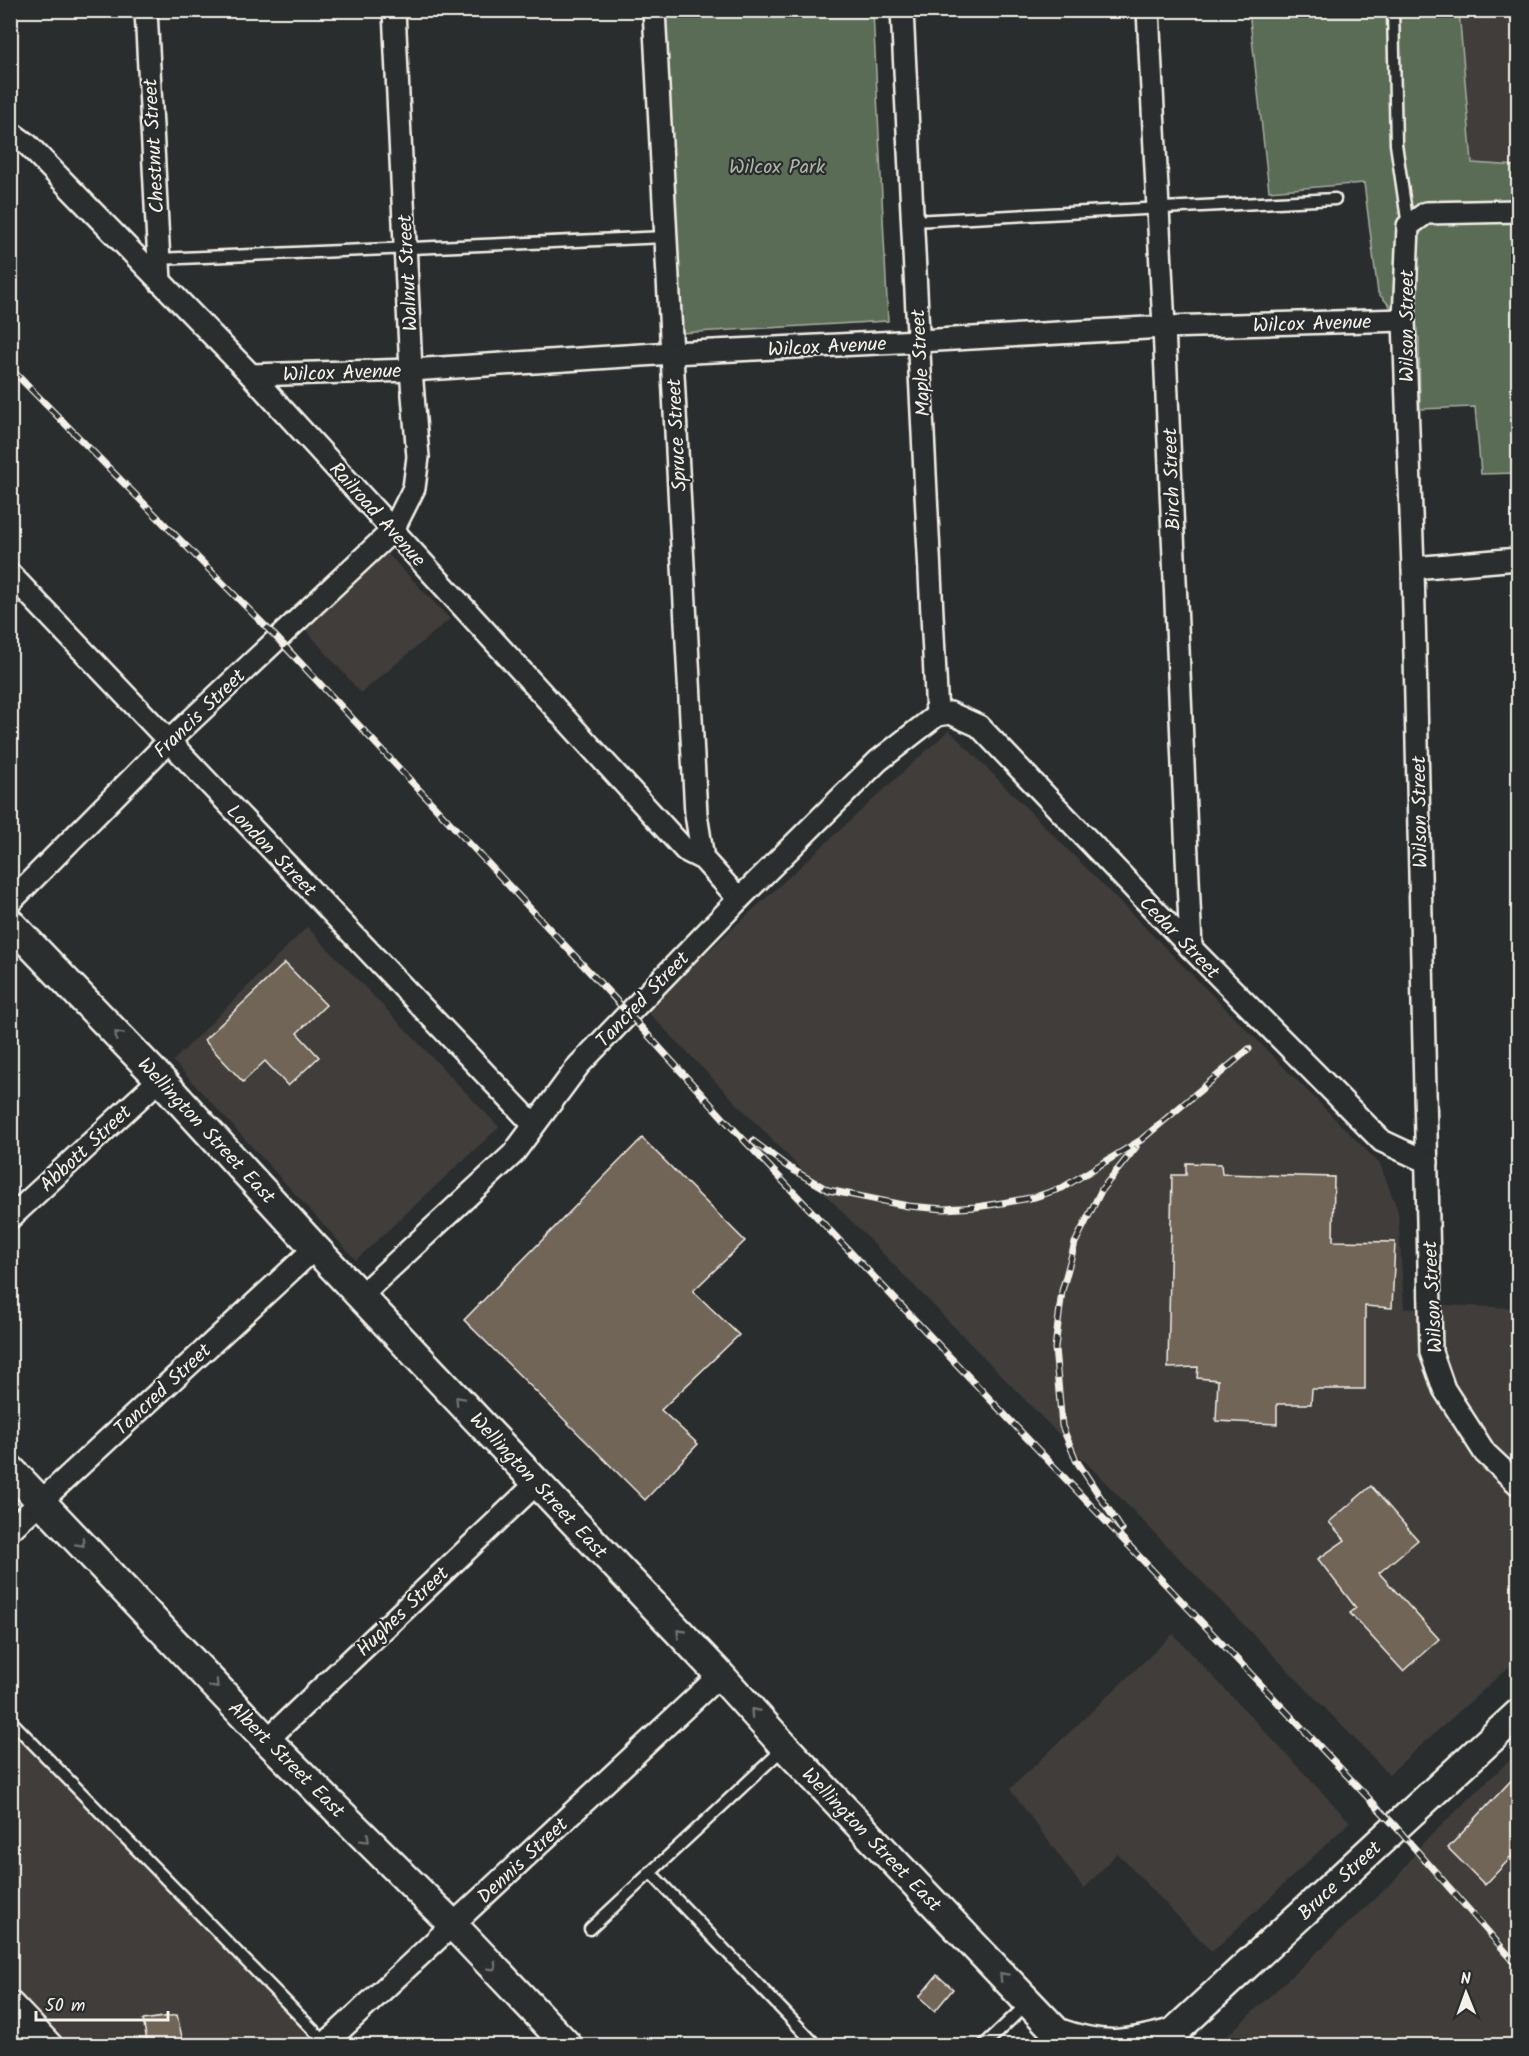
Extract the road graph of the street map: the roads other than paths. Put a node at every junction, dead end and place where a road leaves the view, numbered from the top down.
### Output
1 (146, 10) edge
2 (394, 10) edge
3 (654, 10) edge
4 (902, 10) edge
5 (1148, 10) edge
6 (1393, 10) edge
7 (10, 132) edge
8 (1335, 199) dead end
9 (1158, 209) junction
10 (1518, 211) edge
11 (913, 221) junction
12 (1408, 226) junction
13 (666, 237) junction
14 (405, 249) junction
15 (136, 256) junction
16 (159, 260) junction
17 (160, 282) junction
18 (1404, 320) junction
19 (1164, 327) junction
20 (919, 341) junction
21 (672, 353) junction
22 (411, 370) junction
23 (250, 375) junction
24 (393, 530) junction
25 (1518, 558) edge
26 (1413, 568) junction
27 (10, 574) edge
28 (937, 715) junction
29 (168, 742) junction
30 (703, 859) junction
31 (739, 899) junction
32 (10, 902) edge
33 (10, 923) edge
34 (1191, 948) junction
35 (160, 1079) junction
36 (534, 1125) junction
37 (1427, 1162) junction
38 (10, 1218) edge
39 (315, 1248) junction
40 (362, 1295) junction
41 (10, 1469) edge
42 (537, 1483) junction
43 (1518, 1484) edge
44 (41, 1501) junction
45 (10, 1530) edge
46 (720, 1675) junction
47 (1518, 1714) edge
48 (10, 1720) edge
49 (267, 1740) junction
50 (785, 1747) junction
51 (650, 1872) junction
52 (453, 1925) junction
53 (590, 1929) dead end
54 (1028, 2003) junction
55 (17, 2017) edge
56 (1064, 2039) edge
57 (1166, 2039) edge
58 (325, 2044) edge
59 (48, 2046) edge
60 (568, 2046) edge
61 (817, 2046) edge
62 (983, 2046) edge

1 - 16 street, Chestnut Street
2 - 14 street, Walnut Street
3 - 13 street, Spruce Street
4 - 11 street, Maple Street
5 - 9 street, Birch Street
6 - 12 lane
7 - 15 street, Railroad Avenue
8 - 9 lane
9 - 11 lane
9 - 19 street, Birch Street
10 - 12 street
11 - 20 street, Maple Street
12 - 18 street, Wilson Street
13 - 14 lane
13 - 21 street, Spruce Street
14 - 16 lane
14 - 22 street, Walnut Street
15 - 16 lane
15 - 17 street, Railroad Avenue
16 - 17 street, Chestnut Street
17 - 23 street, Railroad Avenue
18 - 19 street, Wilcox Avenue
18 - 26 street, Wilson Street
19 - 20 street, Wilcox Avenue
19 - 34 street, Birch Street
20 - 21 street, Wilcox Avenue
20 - 28 street, Maple Street
21 - 22 street, Wilcox Avenue
21 - 30 street, Spruce Street
22 - 23 street, Wilcox Avenue
22 - 24 street, Walnut Street
23 - 24 street, Railroad Avenue
24 - 29 street, Francis Street
24 - 30 street, Railroad Avenue
25 - 26 street
26 - 37 street, Wilson Street
27 - 29 street, London Street
28 - 31 street, Tancred Street
28 - 34 street, Cedar Street
29 - 32 street, Francis Street
29 - 36 street, London Street
30 - 31 street, Railroad Avenue
31 - 36 street, Tancred Street
35 -> 33 main road, Wellington Street East
34 - 37 street, Cedar Street
35 - 38 street, Abbott Street
35 - 39 main road, Wellington Street East
36 - 40 street, Tancred Street
37 - 43 street, Wilson Street
39 - 40 main road, Wellington Street East
39 - 44 street, Tancred Street
42 -> 40 main road, Wellington Street East
41 - 44 main road, Albert Street East
46 -> 42 main road, Wellington Street East
42 - 49 street, Hughes Street
44 - 45 street, Tancred Street
44 -> 49 main road, Albert Street East
50 -> 46 main road, Wellington Street East
46 - 52 street, Dennis Street
47 - 57 main road, Bruce Street
48 - 58 lane
49 -> 52 main road, Albert Street East
50 - 51 lane
54 -> 50 main road, Wellington Street East
51 - 53 lane
51 - 61 lane
52 - 58 street, Dennis Street
52 -> 60 main road, Albert Street East
54 - 56 main road, Wellington Street East
54 - 62 lane
55 - 59 main road
56 - 57 main road

